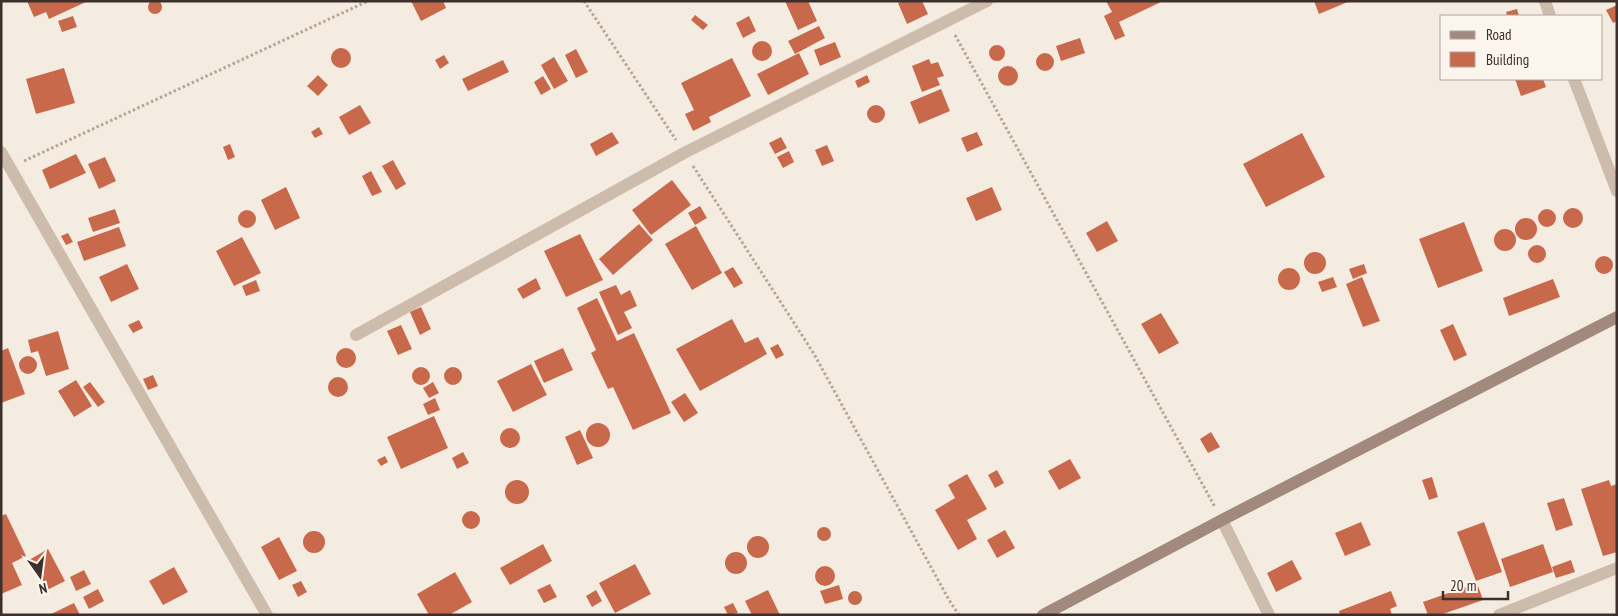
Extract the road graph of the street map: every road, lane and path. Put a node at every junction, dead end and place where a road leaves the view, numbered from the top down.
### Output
1 (368, 1) edge
2 (584, 1) edge
3 (987, 1) edge
4 (1545, 1) edge
5 (1550, 15) edge
6 (947, 20) junction
7 (1574, 80) edge
8 (1, 152) edge
9 (684, 153) junction
10 (10, 168) junction
11 (1617, 191) edge
12 (1617, 317) edge
13 (356, 335) dead end
14 (1222, 520) junction
15 (1617, 568) edge
16 (267, 615) edge
17 (959, 615) edge
18 (1043, 615) edge
19 (1269, 615) edge
20 (1499, 615) edge

1 - 10 path
2 - 9 path
3 - 6 street
4 - 5 street
6 - 9 street
6 - 14 path
7 - 11 street
8 - 10 street
9 - 13 street
9 - 17 path
10 - 16 street
12 - 14 main road
14 - 18 main road
14 - 19 street
15 - 20 street

